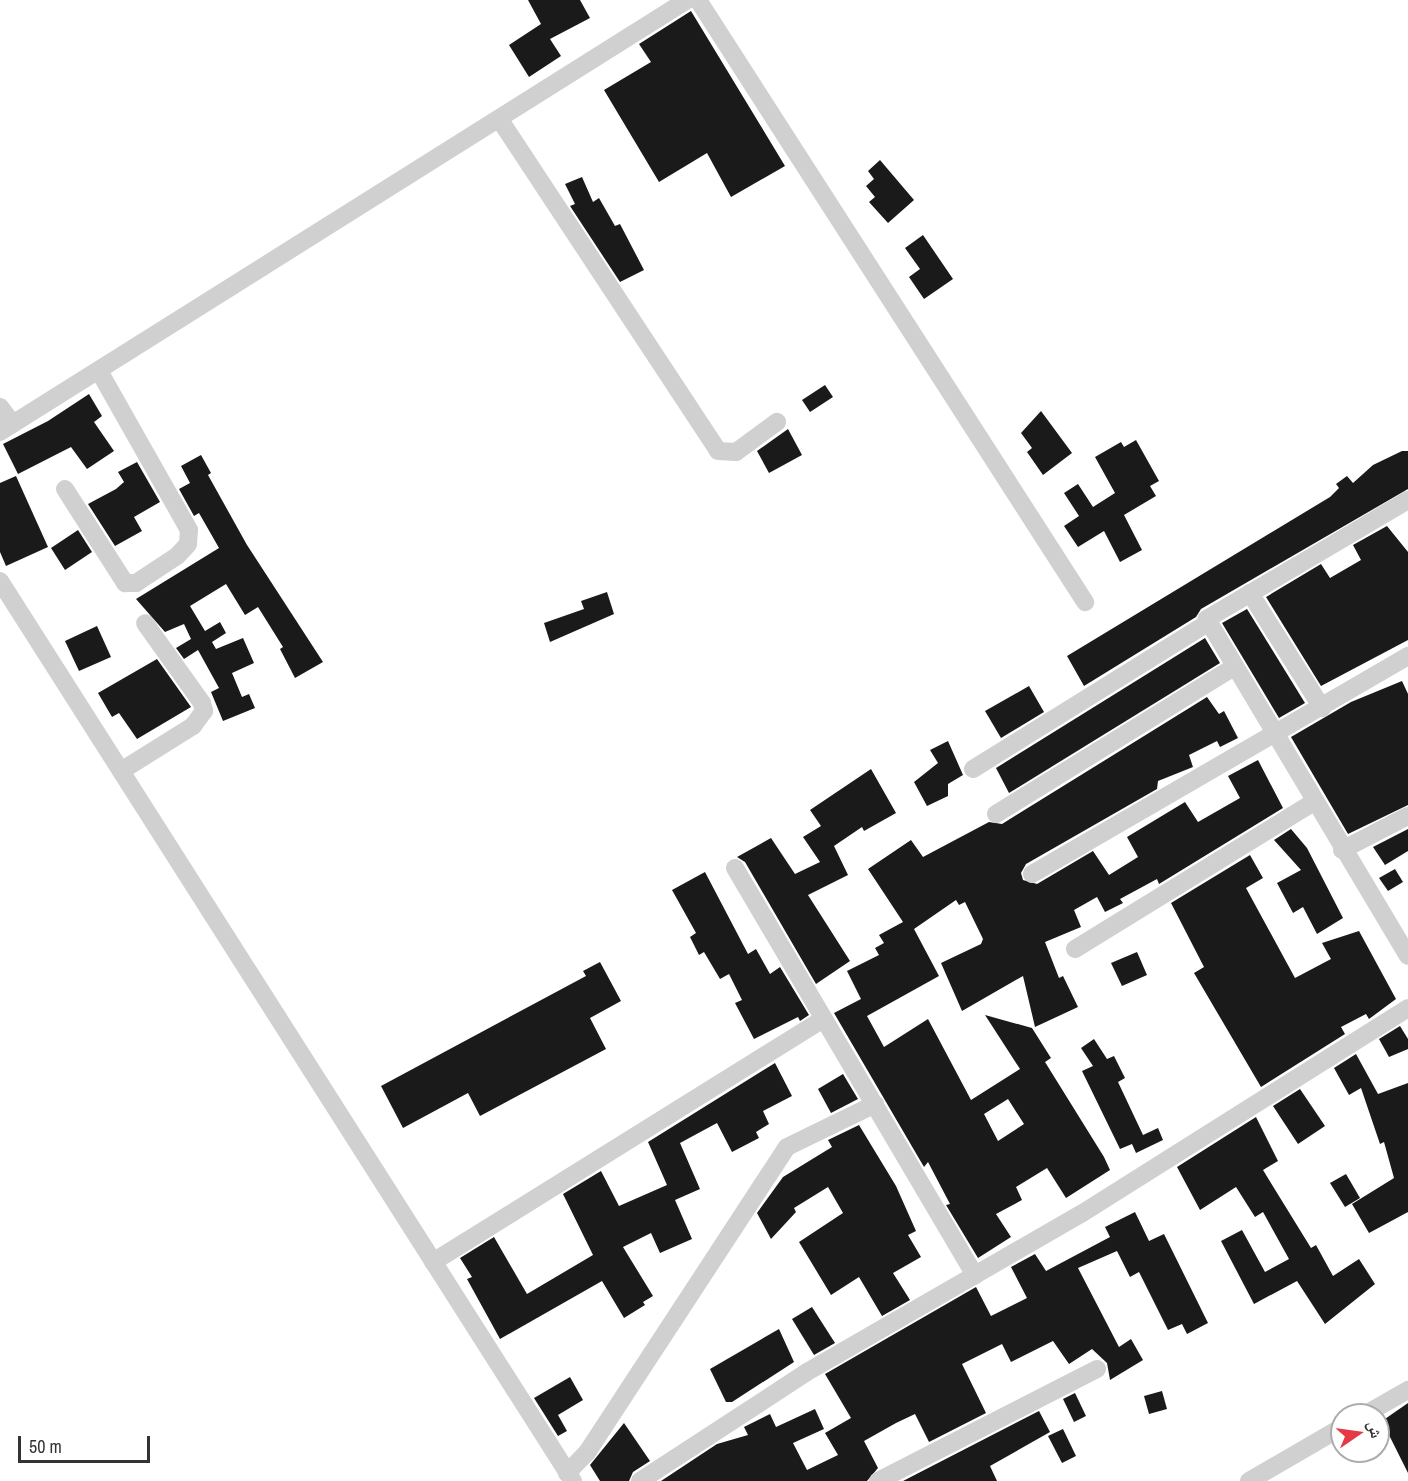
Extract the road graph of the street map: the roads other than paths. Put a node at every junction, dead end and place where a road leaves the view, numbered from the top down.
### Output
1 (687, 0) edge
2 (698, 0) edge
3 (500, 120) junction
4 (99, 371) junction
5 (0, 407) edge
6 (777, 422) dead end
7 (6, 428) edge
8 (65, 489) dead end
9 (1408, 500) edge
10 (0, 581) edge
11 (1250, 594) junction
12 (1085, 602) dead end
13 (1209, 622) junction
14 (145, 623) dead end
15 (1408, 656) edge
16 (1234, 667) junction
17 (1322, 708) junction
18 (1274, 735) junction
19 (973, 769) dead end
20 (121, 771) junction
21 (1314, 802) junction
22 (996, 814) dead end
23 (1408, 816) edge
24 (1342, 850) junction
25 (735, 868) dead end
26 (1032, 874) dead end
27 (1075, 949) dead end
28 (1408, 956) edge
29 (1408, 1008) edge
30 (824, 1019) junction
31 (875, 1104) junction
32 (433, 1262) junction
33 (975, 1276) junction
34 (1097, 1369) dead end
35 (1408, 1390) edge
36 (1385, 1403) edge
37 (1330, 1435) edge
38 (570, 1477) edge
39 (640, 1481) edge
40 (878, 1481) edge
41 (1249, 1481) edge

1 - 3 street
2 - 12 street
3 - 4 street
3 - 6 street
4 - 7 street
4 - 8 street
5 - 7 street
9 - 11 street
10 - 20 street
11 - 13 street
11 - 17 street
13 - 16 street
13 - 19 street
14 - 20 street
15 - 17 street
16 - 18 street
16 - 22 street
17 - 18 street
18 - 21 street
18 - 26 street
20 - 32 street
21 - 24 street
21 - 27 street
23 - 24 street
24 - 28 street
25 - 30 street
29 - 33 street
30 - 31 street
30 - 32 street
31 - 33 street
31 - 38 street
32 - 38 street
33 - 39 street
34 - 40 street
35 - 36 street
37 - 41 street

